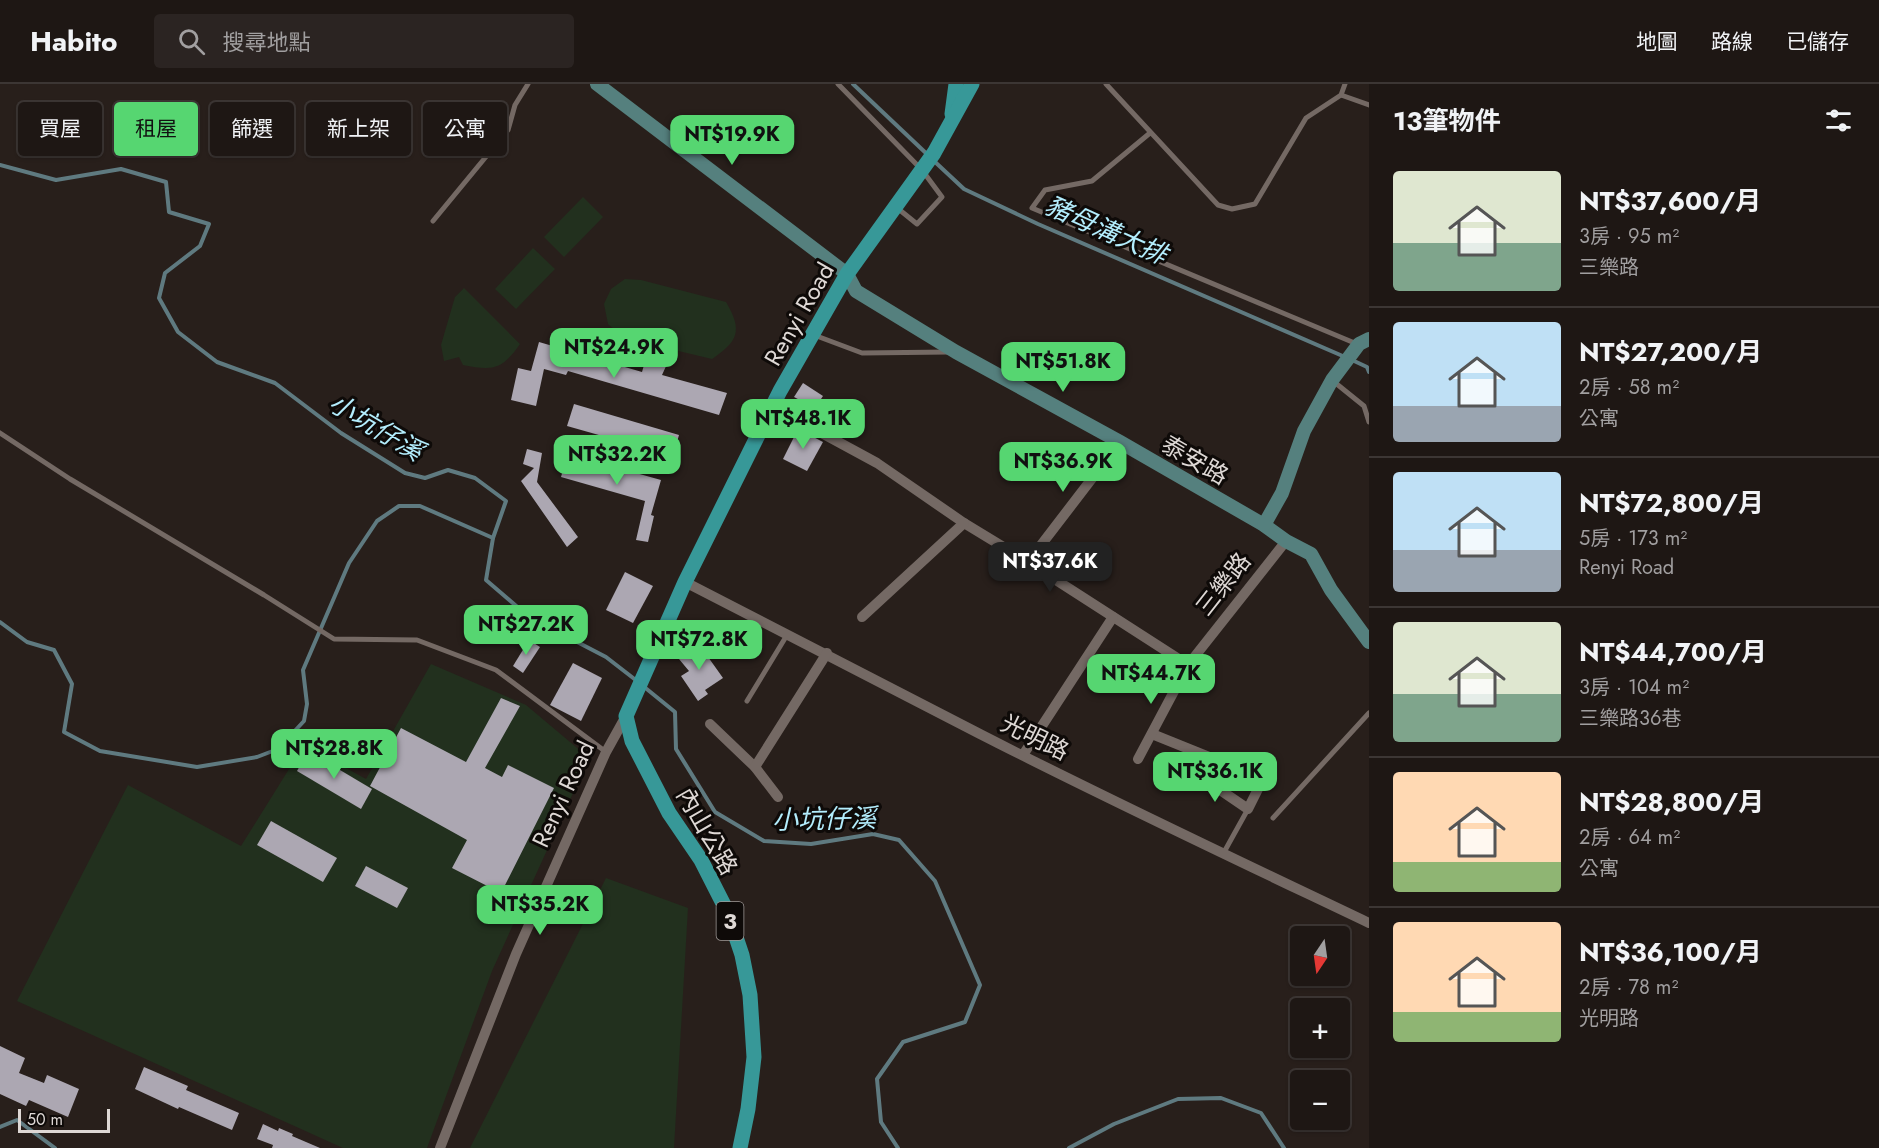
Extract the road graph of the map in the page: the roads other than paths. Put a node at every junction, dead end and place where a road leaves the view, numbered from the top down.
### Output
1 (528, 84) edge
2 (597, 84) edge
3 (838, 84) edge
4 (956, 84) edge
5 (972, 84) edge
6 (1106, 84) edge
7 (1345, 84) edge
8 (1341, 95) junction
9 (1369, 105) edge
10 (951, 122) junction
11 (1150, 133) junction
12 (922, 170) junction
13 (895, 207) junction
14 (433, 221) dead end
15 (847, 274) junction
16 (812, 334) junction
17 (1361, 344) edge
18 (956, 352) junction
19 (1334, 377) junction
20 (772, 406) junction
21 (1369, 422) edge
22 (0, 433) edge
23 (1120, 442) junction
24 (964, 523) junction
25 (1264, 525) junction
26 (1286, 541) junction
27 (1028, 562) junction
28 (685, 582) junction
29 (862, 617) dead end
30 (1113, 617) junction
31 (788, 633) junction
32 (1369, 642) edge
33 (827, 653) junction
34 (1188, 665) junction
35 (747, 702) dead end
36 (1369, 713) edge
37 (626, 717) junction
38 (710, 724) dead end
39 (1152, 734) junction
40 (606, 752) junction
41 (1023, 755) junction
42 (1138, 759) dead end
43 (755, 767) junction
44 (1267, 771) dead end
45 (778, 797) dead end
46 (1248, 810) junction
47 (1273, 818) dead end
48 (1223, 854) junction
49 (1369, 923) edge
50 (440, 1148) edge
51 (740, 1148) edge

1 - 14 lane
2 - 15 street, 泰安路
3 - 12 lane
4 - 10 main road
5 - 10 main road
6 - 11 lane
7 - 8 lane
8 - 9 lane
8 - 11 lane
10 - 12 main road, Renyi Road
11 - 17 lane
12 - 13 main road, Renyi Road
12 - 13 lane
13 - 15 main road, Renyi Road
15 - 16 main road, Renyi Road
15 - 18 street, 泰安路
16 - 18 lane
16 - 20 main road, Renyi Road
17 - 19 street, 三樂路
18 - 23 street, 泰安路
19 - 21 lane
19 - 25 street, 三樂路
20 - 24 street
20 - 28 main road, Renyi Road
22 - 40 lane
23 - 25 street, 泰安路
23 - 27 street
24 - 27 street
24 - 29 street
25 - 26 street, 泰安路
26 - 32 street, 泰安路
26 - 34 street, 三樂路
27 - 30 street
28 - 31 street, 光明路
28 - 37 main road, Renyi Road
30 - 34 street
30 - 41 street
31 - 33 street, 光明路
31 - 35 lane
33 - 41 street, 光明路
33 - 43 street
34 - 39 street, 三樂路
36 - 47 lane
37 - 40 street, Renyi Road
37 - 51 main road, 內山公路 / 3
38 - 43 street
39 - 42 street, 三樂路
39 - 46 street
40 - 50 street, Renyi Road
41 - 48 street, 光明路
43 - 45 street
44 - 46 street
46 - 48 lane
48 - 49 street, 光明路

